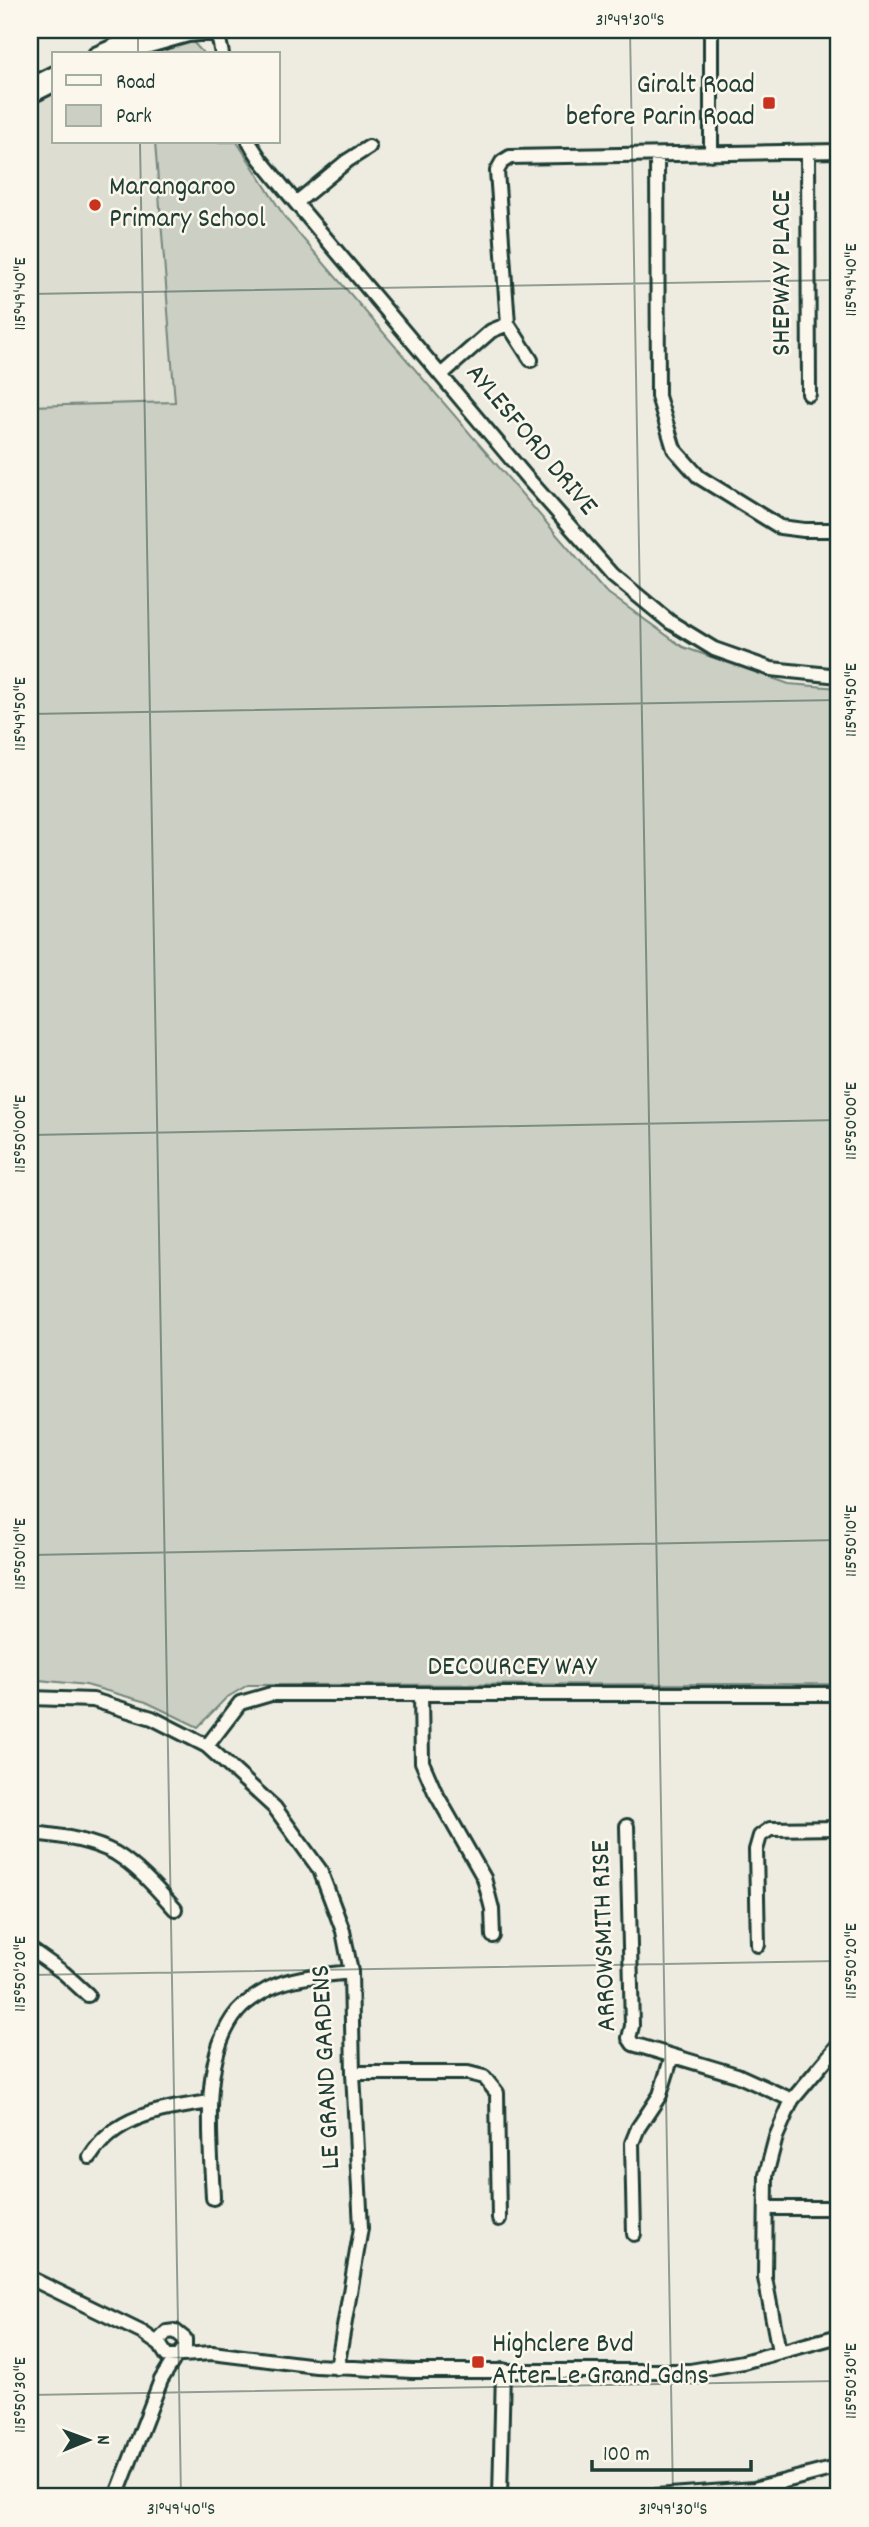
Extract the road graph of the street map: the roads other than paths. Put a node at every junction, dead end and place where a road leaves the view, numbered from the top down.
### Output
1 (168, 30) edge
2 (244, 30) edge
3 (711, 30) edge
4 (217, 31) edge
5 (100, 52) edge
6 (128, 52) edge
7 (222, 52) edge
8 (52, 74) edge
9 (30, 85) edge
10 (52, 86) edge
11 (30, 97) edge
12 (250, 144) edge
13 (369, 147) dead end
14 (839, 151) edge
15 (808, 152) junction
16 (711, 154) junction
17 (657, 155) junction
18 (296, 203) junction
19 (508, 324) junction
20 (531, 360) dead end
21 (442, 374) junction
22 (809, 394) dead end
23 (839, 530) edge
24 (839, 676) edge
25 (421, 1694) junction
26 (839, 1694) edge
27 (30, 1698) edge
28 (207, 1746) junction
29 (627, 1826) dead end
30 (839, 1828) edge
31 (30, 1833) edge
32 (175, 1909) dead end
33 (493, 1936) dead end
34 (758, 1945) dead end
35 (30, 1949) edge
36 (351, 1972) junction
37 (88, 1995) dead end
38 (839, 2044) edge
39 (672, 2056) junction
40 (353, 2073) junction
41 (792, 2100) junction
42 (210, 2102) junction
43 (90, 2157) dead end
44 (213, 2198) dead end
45 (839, 2205) edge
46 (766, 2208) junction
47 (499, 2219) dead end
48 (634, 2234) dead end
49 (30, 2278) edge
50 (839, 2336) edge
51 (171, 2348) junction
52 (779, 2351) junction
53 (337, 2368) junction
54 (503, 2370) junction
55 (839, 2467) edge
56 (116, 2497) edge
57 (500, 2497) edge
58 (642, 2497) edge

1 - 5 street
2 - 4 street
3 - 16 street
4 - 6 street
4 - 7 street
8 - 9 street
10 - 11 street
12 - 18 street, AYLESFORD DRIVE
13 - 18 street
14 - 15 street
15 - 16 street
15 - 22 street, SHEPWAY PLACE
16 - 17 street
17 - 19 street
17 - 23 street
18 - 21 street, AYLESFORD DRIVE
19 - 20 street
19 - 21 street
21 - 24 street, AYLESFORD DRIVE
25 - 26 street, DECOURCEY WAY
25 - 28 street, DECOURCEY WAY
25 - 33 street
27 - 28 street, LE GRAND GARDENS
28 - 36 street, LE GRAND GARDENS
29 - 39 street, ARROWSMITH RISE
30 - 34 street
31 - 32 street
35 - 37 street
36 - 40 street, LE GRAND GARDENS
36 - 42 street
38 - 41 street
39 - 41 street, ARROWSMITH RISE
39 - 48 street
40 - 47 street
40 - 53 street, LE GRAND GARDENS
41 - 46 street
42 - 43 street
42 - 44 street
45 - 46 street
46 - 52 street
49 - 51 street
50 - 52 street
51 - 53 street
51 - 56 street
52 - 54 street
53 - 54 street
54 - 57 street
55 - 58 street

